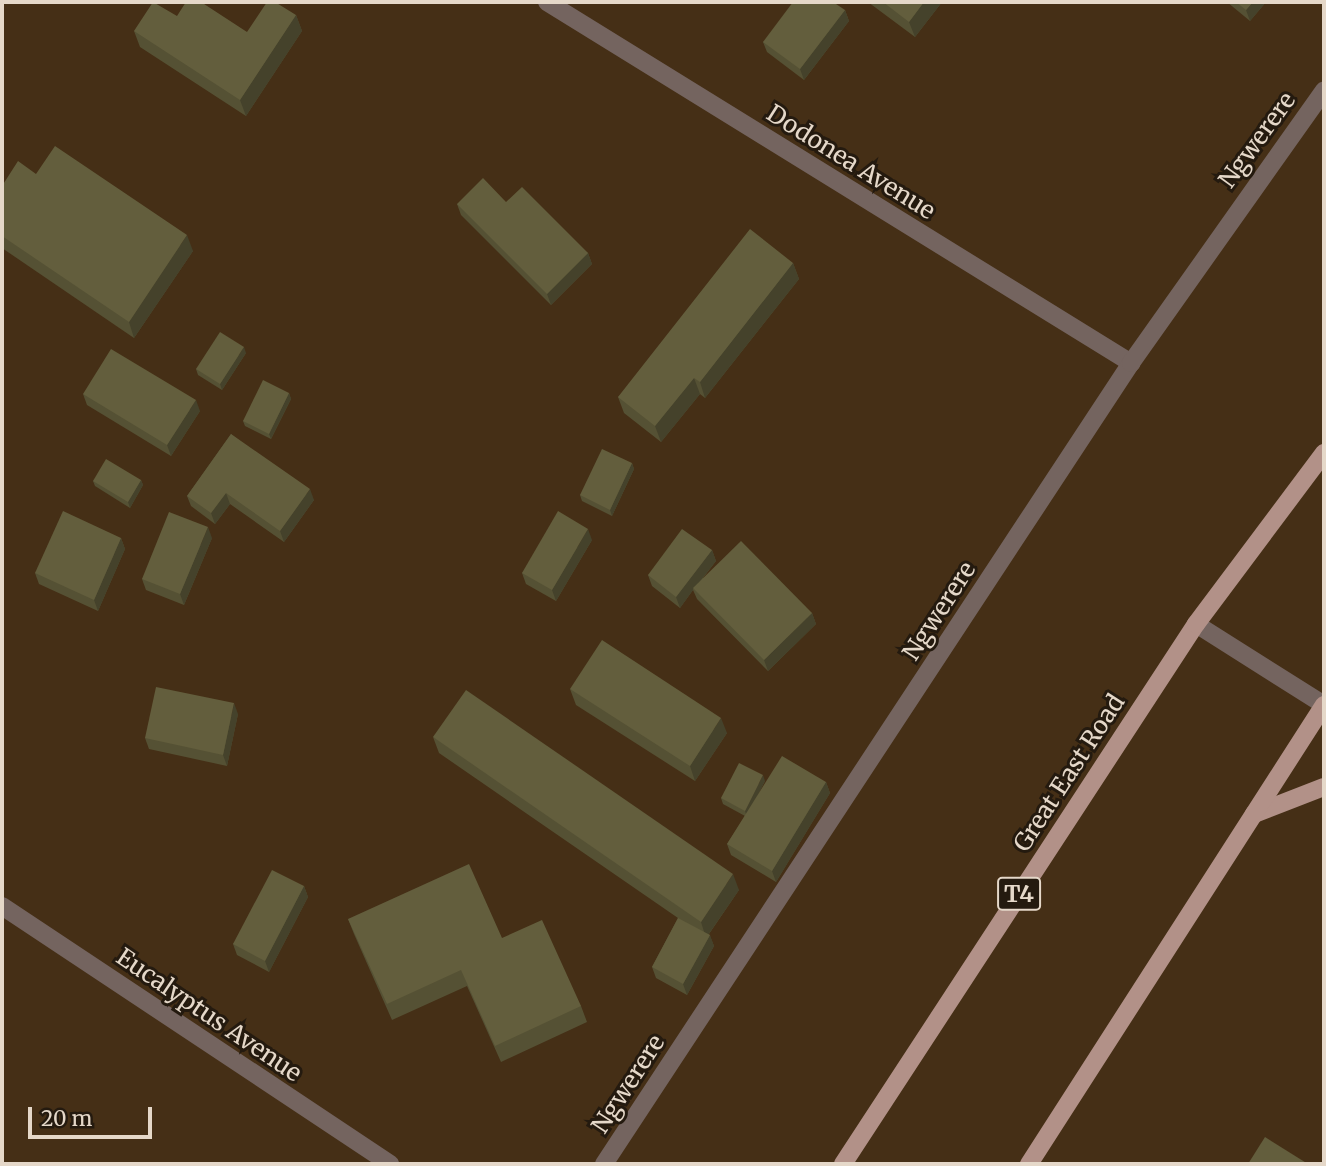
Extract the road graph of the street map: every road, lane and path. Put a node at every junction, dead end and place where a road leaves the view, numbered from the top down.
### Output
1 (547, 2) edge
2 (1324, 90) edge
3 (1131, 363) junction
4 (1324, 453) edge
5 (1196, 624) junction
6 (1324, 705) edge
7 (1324, 787) edge
8 (1254, 814) junction
9 (2, 906) edge
10 (390, 1164) edge
11 (604, 1164) edge
12 (843, 1164) edge
13 (1029, 1164) edge

1 - 3 street, Dodonea Avenue
2 - 3 street, Ngwerere
3 - 11 street, Ngwerere
4 - 5 main road, Great East Road / T4
5 - 6 street
5 - 12 main road, Great East Road / T4
6 - 8 main road
7 - 8 main road
8 - 13 main road
9 - 10 street, Eucalyptus Avenue

